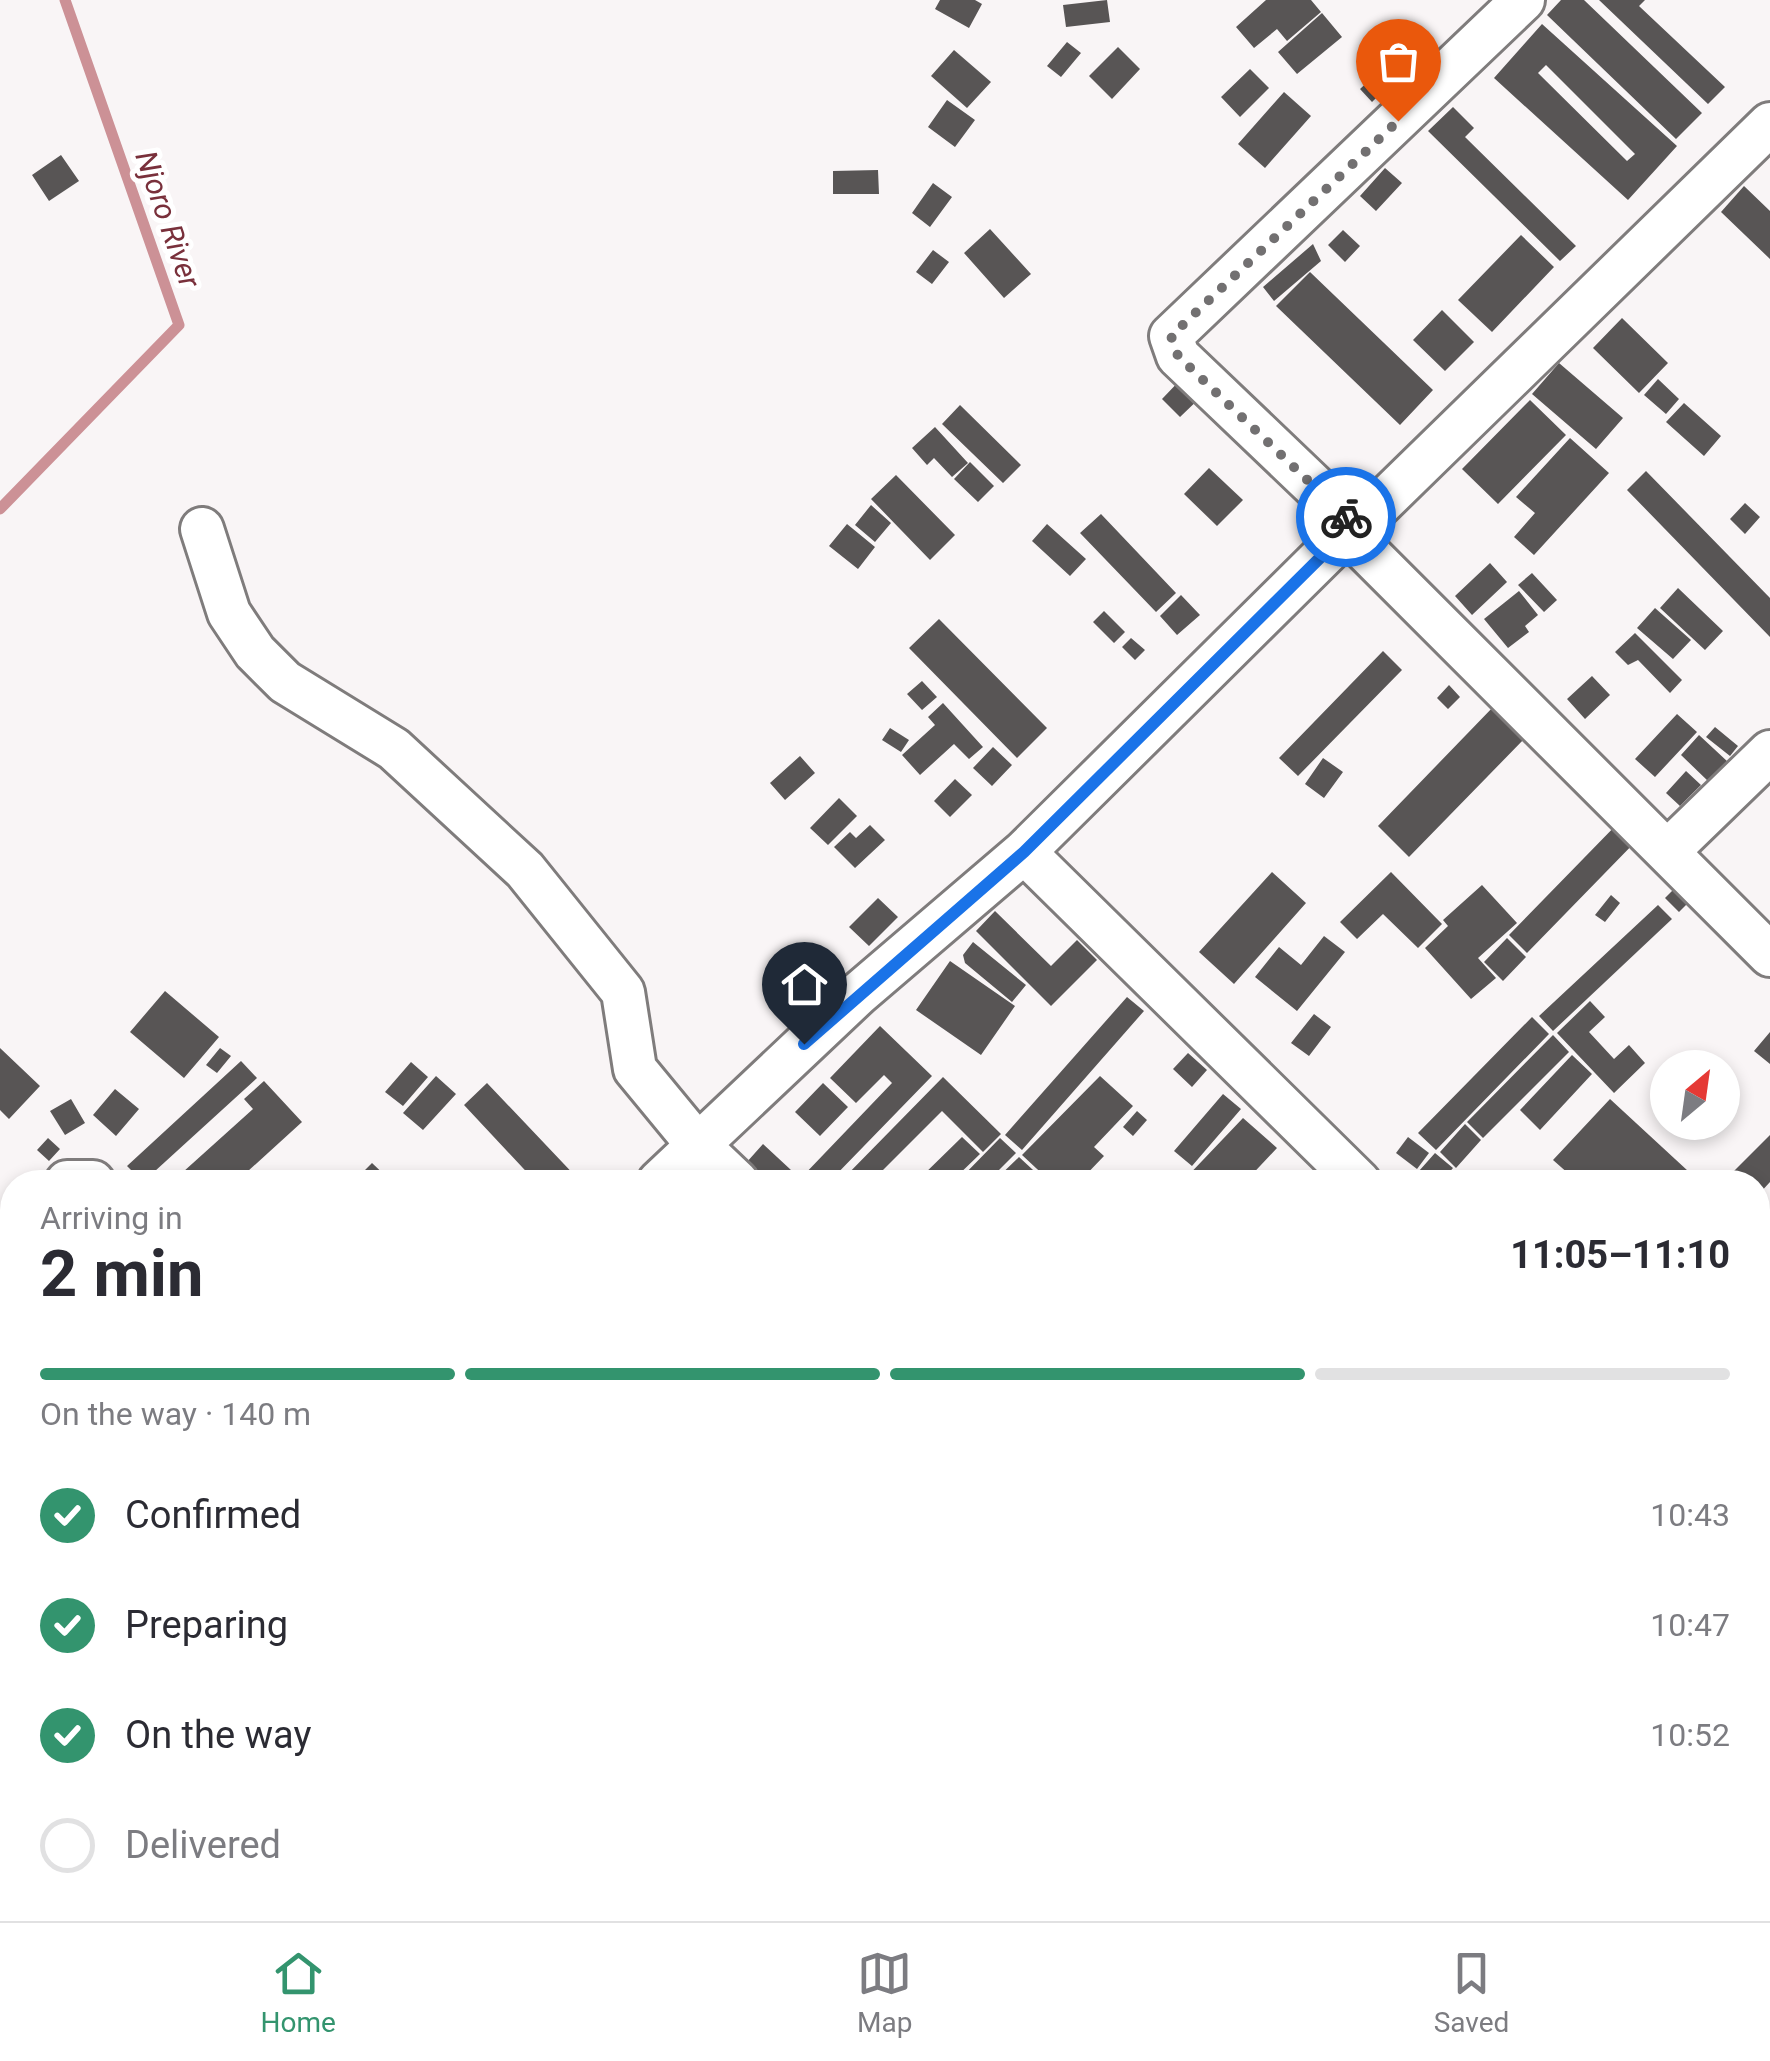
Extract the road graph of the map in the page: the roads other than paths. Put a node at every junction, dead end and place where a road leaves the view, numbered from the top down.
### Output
1 (1524, 0) edge
2 (1770, 124) edge
3 (202, 528) dead end
4 (1352, 530) junction
5 (1770, 752) edge
6 (1668, 851) junction
7 (1024, 852) junction
8 (1770, 955) edge
9 (696, 1143) junction
10 (670, 1170) edge
11 (724, 1170) edge
12 (1347, 1170) edge

1 - 4 street
2 - 4 street
3 - 9 street
4 - 6 street
4 - 7 street
5 - 6 street
6 - 8 street
7 - 9 street
7 - 12 street
9 - 10 street
9 - 11 street

